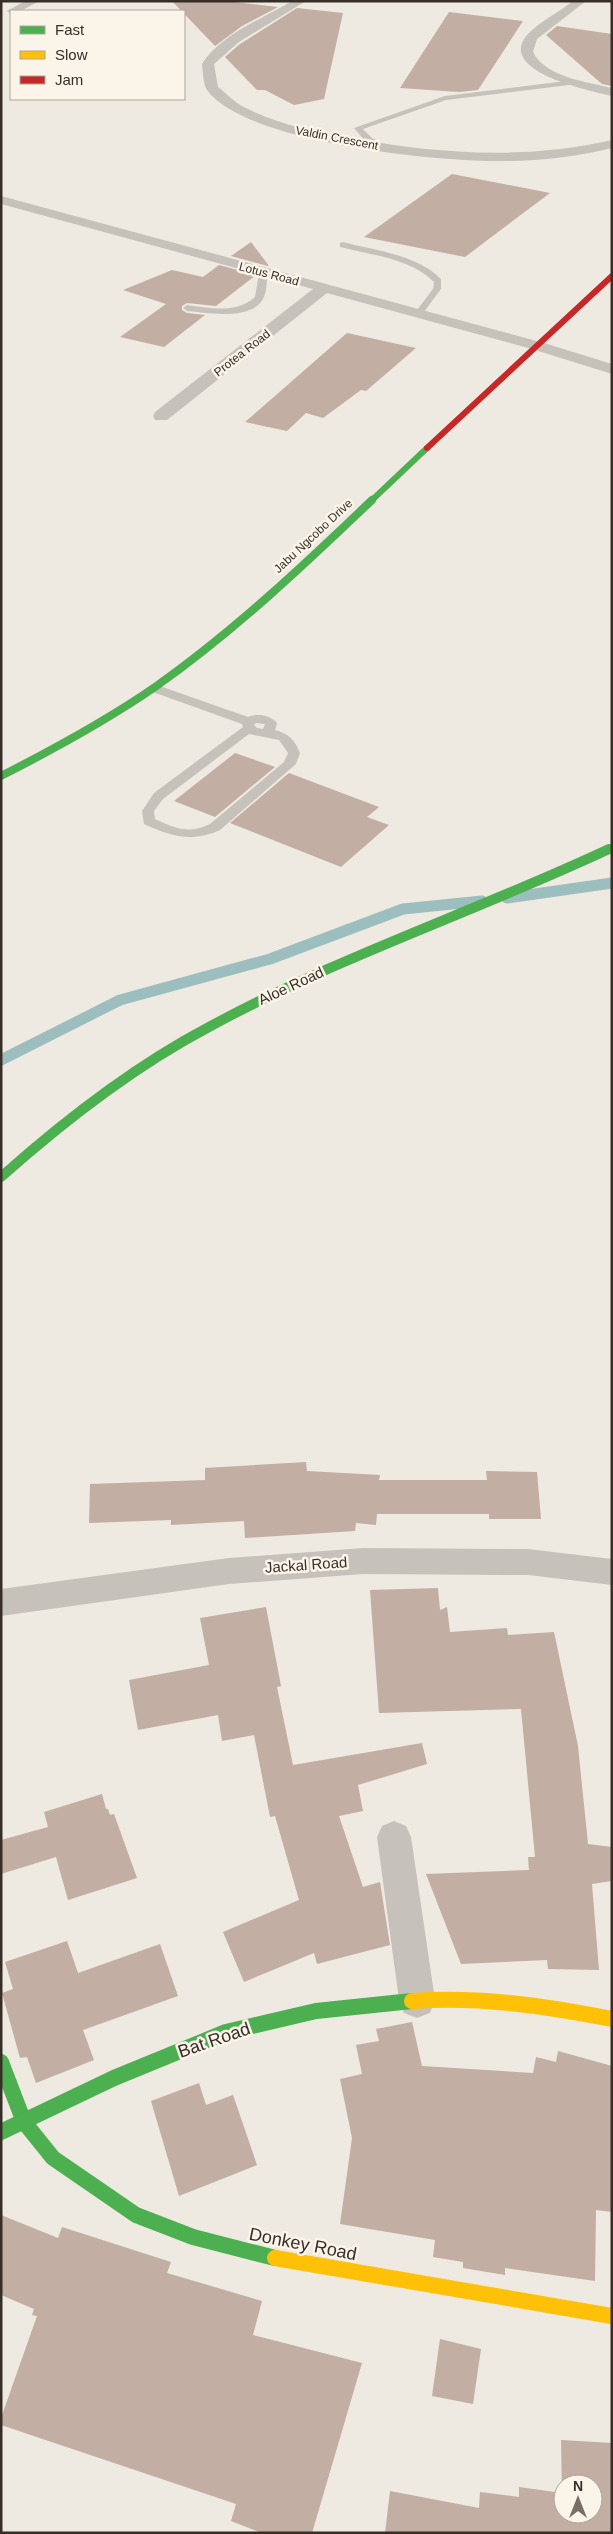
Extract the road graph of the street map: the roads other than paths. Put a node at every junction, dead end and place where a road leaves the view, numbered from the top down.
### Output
1 (34, 1) edge
2 (301, 1) edge
3 (581, 1) edge
4 (16, 10) edge
5 (574, 82) junction
6 (612, 92) edge
7 (612, 144) edge
8 (385, 148) junction
9 (1, 200) edge
10 (343, 245) dead end
11 (263, 273) junction
12 (612, 276) edge
13 (323, 289) junction
14 (188, 308) dead end
15 (418, 314) junction
16 (538, 346) junction
17 (612, 368) edge
18 (161, 416) dead end
19 (154, 688) junction
20 (249, 725) junction
21 (1, 776) edge
22 (612, 848) edge
23 (1, 1177) edge
24 (612, 1572) edge
25 (1, 1603) edge
26 (394, 1837) dead end
27 (417, 2000) junction
28 (612, 2019) edge
29 (1, 2062) edge
30 (24, 2122) junction
31 (1, 2132) edge
32 (612, 2316) edge

1 - 4 street
2 - 8 street, Valdin Crescent
3 - 5 street
5 - 6 street
5 - 8 lane
7 - 8 street, Valdin Crescent
9 - 11 street, Lotus Road
10 - 15 lane
11 - 13 street, Lotus Road
11 - 14 lane
12 - 16 main road, Jabu Ngcobo Drive
13 - 15 street, Lotus Road
13 - 18 street, Protea Road
15 - 16 street, Lotus Road
16 - 17 street
16 - 19 main road, Jabu Ngcobo Drive
19 - 20 lane
19 - 21 main road, Jabu Ngcobo Drive
20 - 20 lane
22 - 23 main road, Aloe Road
24 - 25 street, Jackal Road
26 - 27 street
27 - 28 main road, Bat Road
27 - 30 main road, Bat Road
29 - 30 main road
30 - 31 main road, Bat Road
30 - 32 main road, Donkey Road

